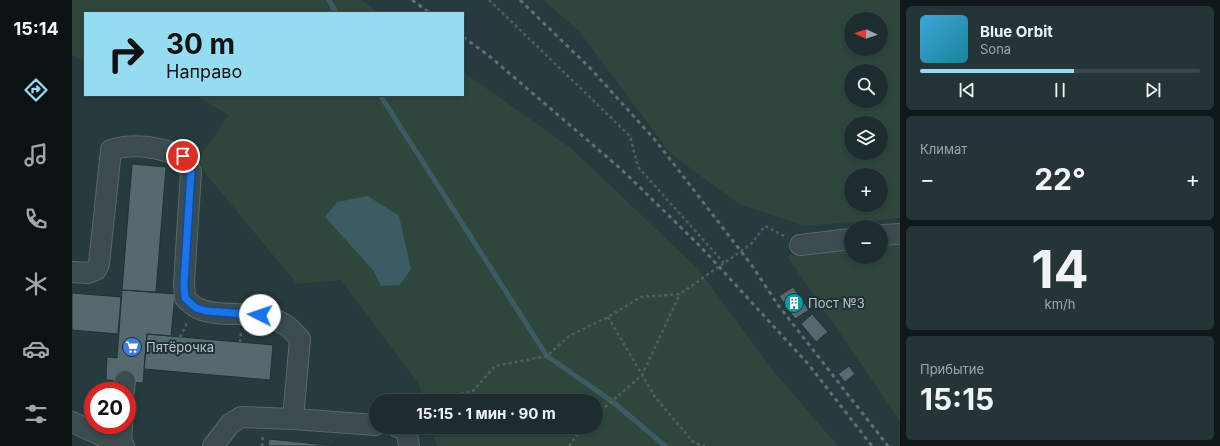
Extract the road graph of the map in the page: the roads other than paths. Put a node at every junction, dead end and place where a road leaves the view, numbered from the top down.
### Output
1 (900, 234) edge
2 (888, 235) edge
3 (844, 240) edge
4 (800, 245) road end
5 (72, 272) edge
6 (293, 418) junction
7 (72, 422) edge
8 (369, 424) edge
9 (407, 434) edge
10 (122, 438) edge
11 (212, 446) edge
12 (409, 446) edge

1 - 2 street
3 - 4 street
5 - 6 street
6 - 8 street
6 - 11 street
7 - 10 street
9 - 12 street

